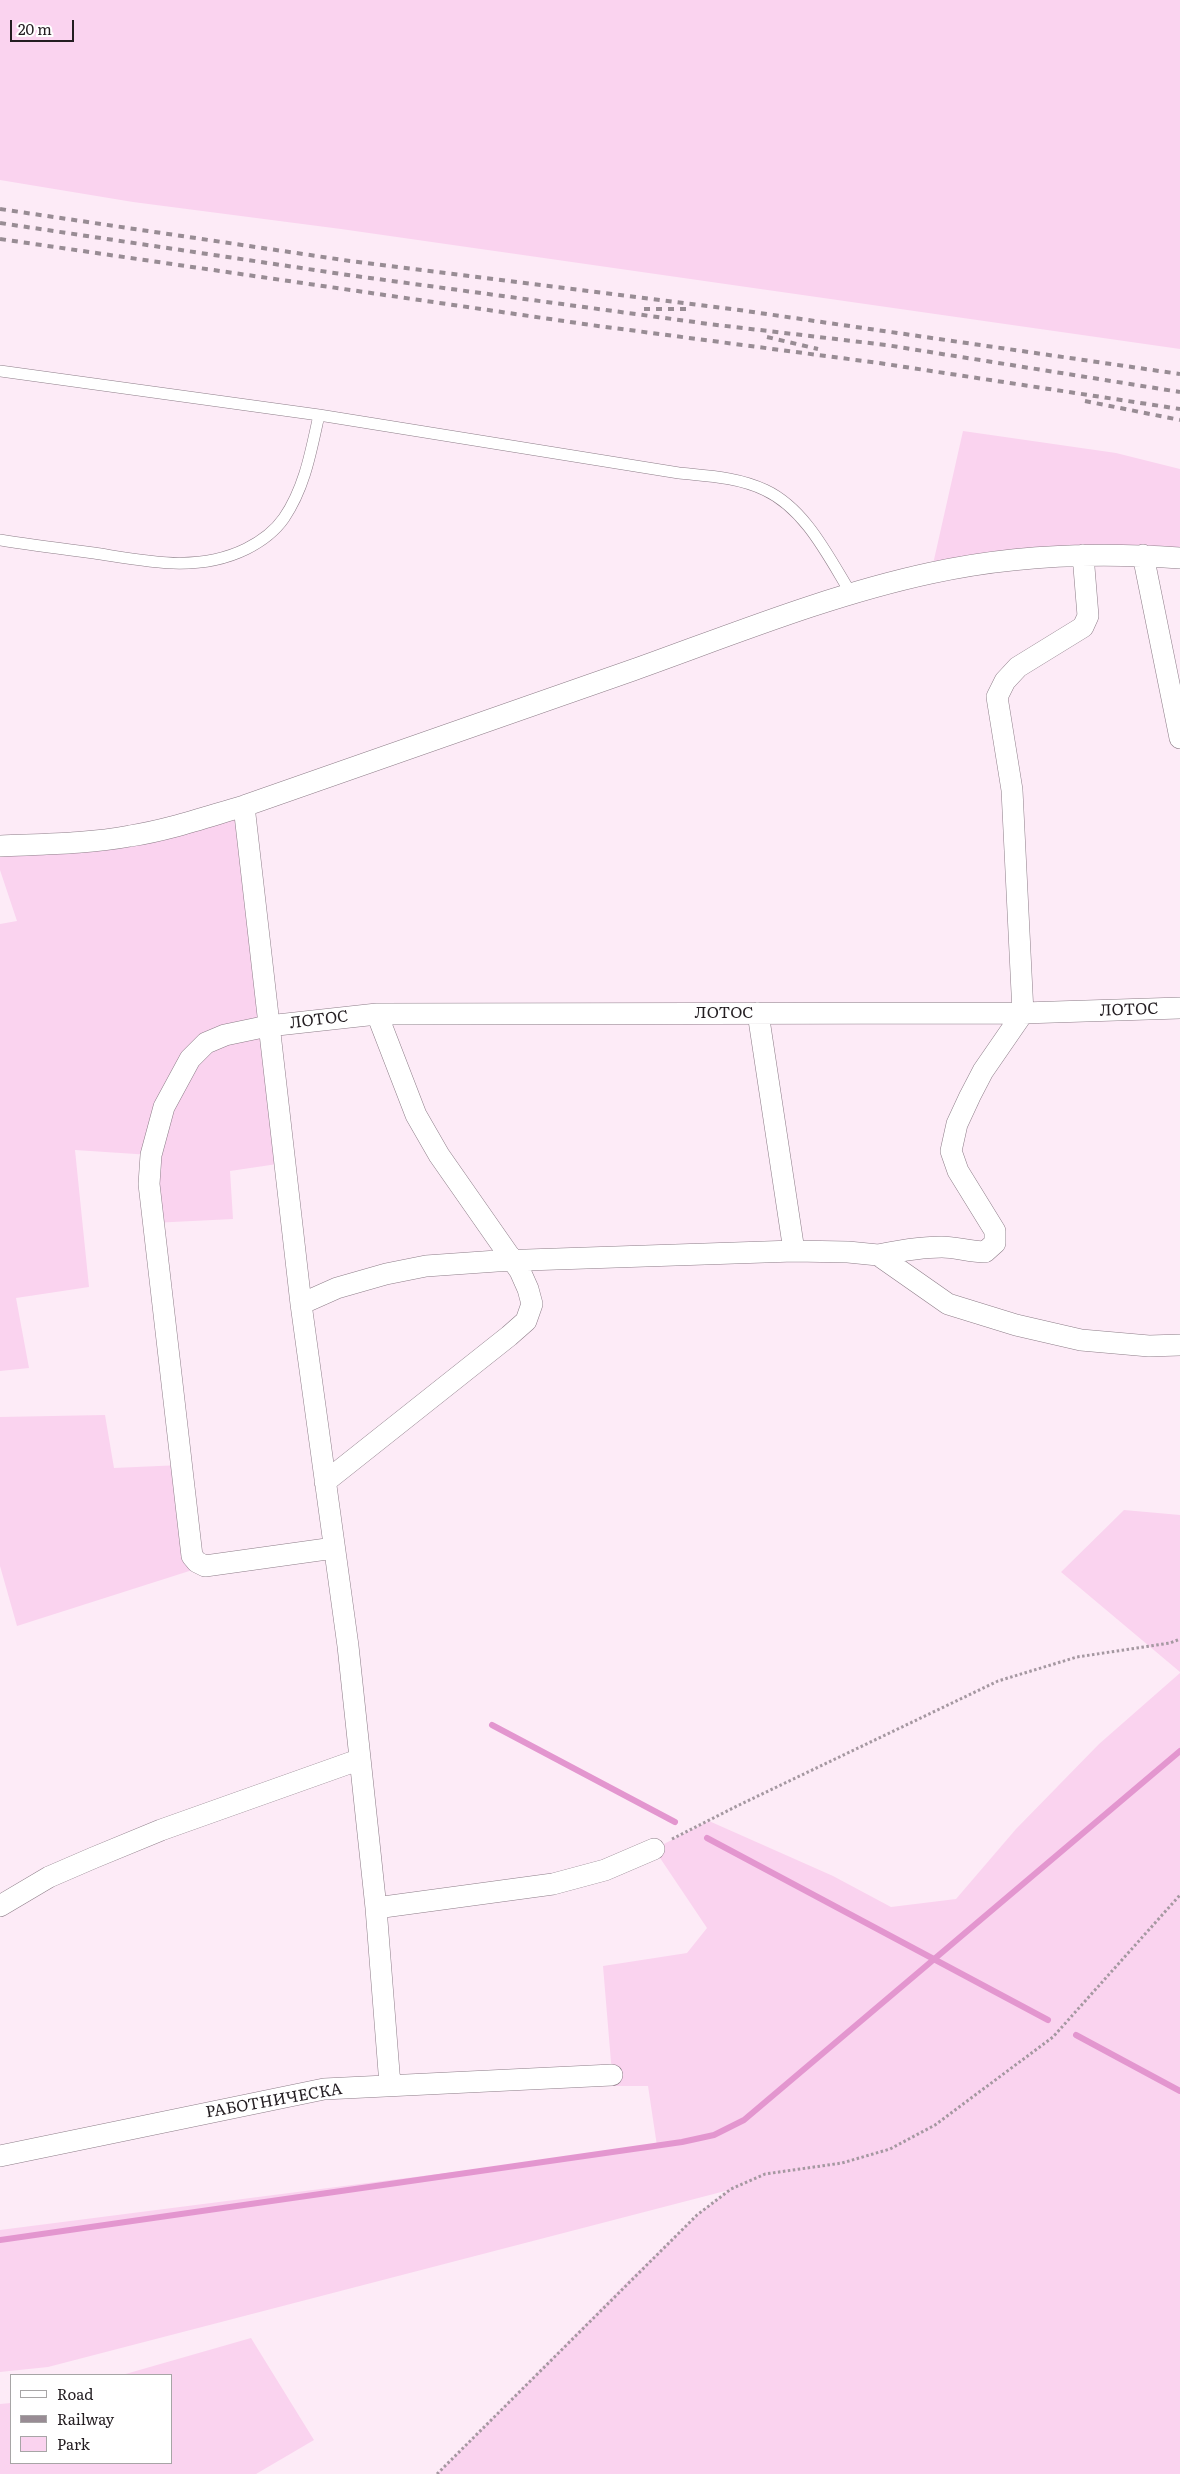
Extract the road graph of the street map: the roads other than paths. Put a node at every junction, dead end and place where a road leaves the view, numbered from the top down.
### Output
1 (0, 371) edge
2 (319, 415) junction
3 (0, 540) edge
4 (1082, 555) junction
5 (1143, 555) junction
6 (1180, 558) edge
7 (852, 595) junction
8 (1180, 738) edge
9 (244, 806) junction
10 (0, 846) edge
11 (1180, 1008) edge
12 (758, 1013) junction
13 (1023, 1013) junction
14 (377, 1014) junction
15 (268, 1026) junction
16 (794, 1251) junction
17 (878, 1255) junction
18 (514, 1261) junction
19 (300, 1304) junction
20 (1180, 1345) edge
21 (325, 1482) junction
22 (334, 1548) junction
23 (358, 1760) junction
24 (654, 1849) road end
25 (0, 1906) edge
26 (376, 1908) junction
27 (612, 2075) dead end
28 (390, 2084) junction
29 (0, 2156) edge

1 - 2 lane
2 - 3 lane
2 - 7 lane
4 - 5 street
4 - 7 street
4 - 13 street
5 - 6 street
5 - 8 street
7 - 9 street
9 - 10 street
9 - 15 street
11 - 13 street, ЛОТОС
12 - 13 street, ЛОТОС
12 - 14 street, ЛОТОС
12 - 16 street
13 - 17 street
14 - 15 street, ЛОТОС
14 - 18 street
15 - 19 street
15 - 22 street, ЛОТОС
16 - 17 street
16 - 18 street
17 - 20 street
18 - 19 street
18 - 21 street
19 - 21 street
21 - 22 street
22 - 23 street
23 - 25 street
23 - 26 street
24 - 26 street
26 - 28 street
27 - 28 street, РАБОТНИЧЕСКА
28 - 29 street, РАБОТНИЧЕСКА

